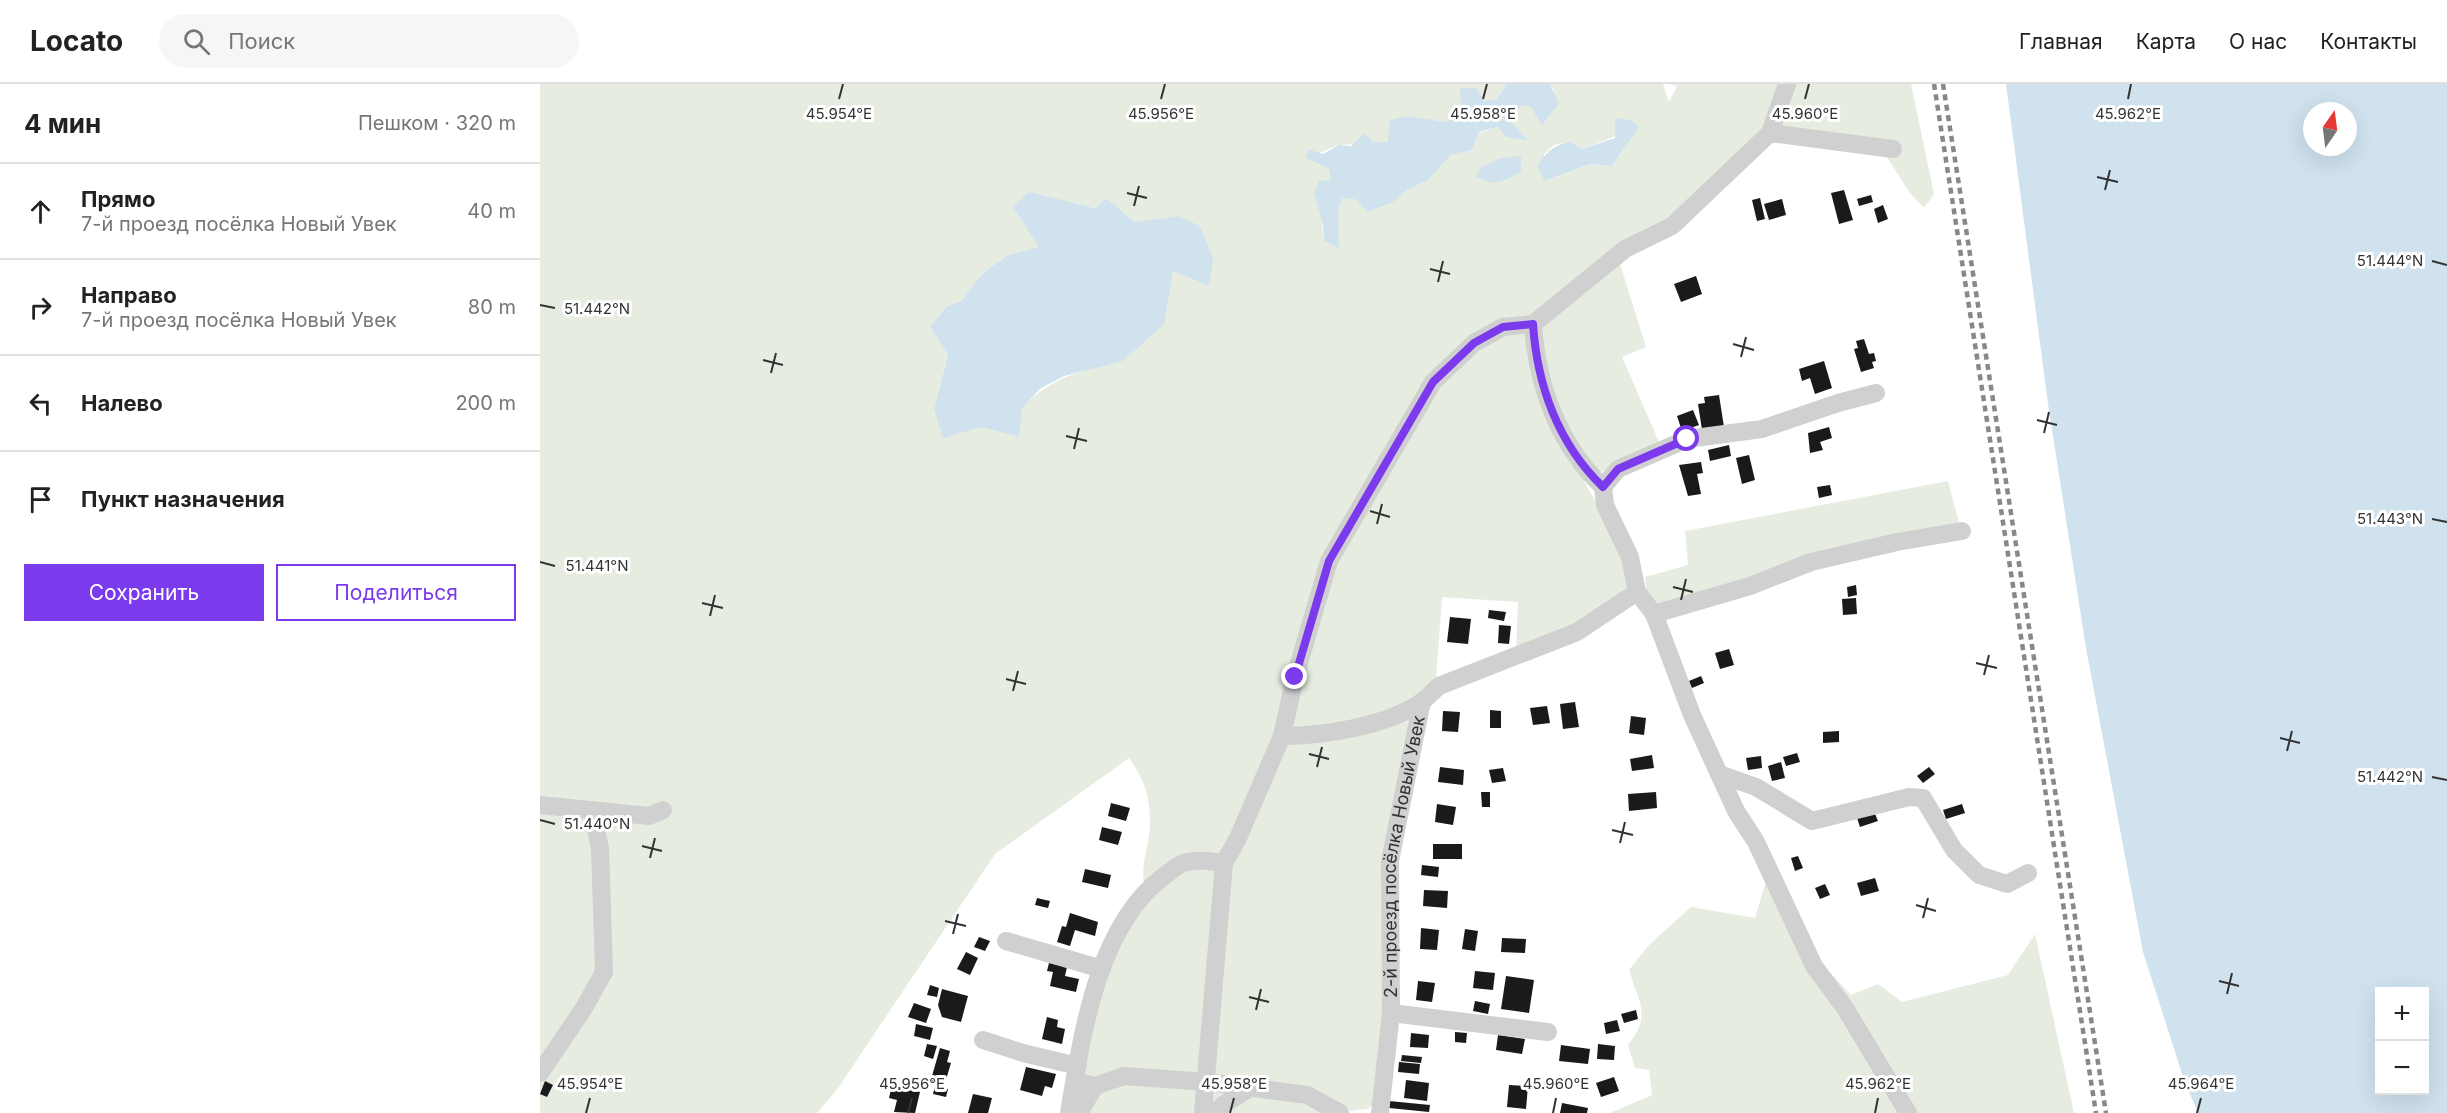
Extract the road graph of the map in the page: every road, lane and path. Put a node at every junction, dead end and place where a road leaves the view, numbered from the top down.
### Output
1 (1787, 84) edge
2 (1770, 133) junction
3 (1893, 149) dead end
4 (1533, 324) junction
5 (1876, 393) dead end
6 (1603, 487) junction
7 (1962, 531) dead end
8 (1637, 592) junction
9 (1654, 614) junction
10 (1422, 701) junction
11 (1282, 736) junction
12 (1719, 774) junction
13 (541, 809) edge
14 (663, 810) dead end
15 (592, 811) junction
16 (1224, 863) junction
17 (2028, 873) dead end
18 (1006, 941) dead end
19 (1102, 969) junction
20 (1391, 1013) junction
21 (1548, 1032) dead end
22 (983, 1040) dead end
23 (540, 1073) edge
24 (1076, 1074) junction
25 (1207, 1082) junction
26 (1095, 1086) junction
27 (1250, 1088) junction
28 (1070, 1113) edge
29 (1075, 1113) edge
30 (1203, 1113) edge
31 (1216, 1113) edge
32 (1340, 1113) edge
33 (1380, 1113) edge
34 (1908, 1113) edge

1 - 2 street
2 - 3 street
2 - 4 street
4 - 6 street
4 - 11 street
5 - 6 street
6 - 8 street
7 - 9 street
8 - 9 street
8 - 10 street
9 - 12 street
10 - 11 street
10 - 20 street, 2-й проезд посёлка Новый Увек
11 - 16 street
12 - 17 street
12 - 34 street
13 - 15 street
14 - 15 street
15 - 23 street
16 - 19 street
16 - 25 street
18 - 19 street
19 - 24 street
20 - 21 street, 2-й проезд посёлка Новый Увек
20 - 33 street, 2-й проезд посёлка Новый Увек
22 - 24 street
24 - 26 street
24 - 28 street
25 - 26 street
25 - 27 street
25 - 30 street
26 - 29 street
27 - 31 street
27 - 32 street

